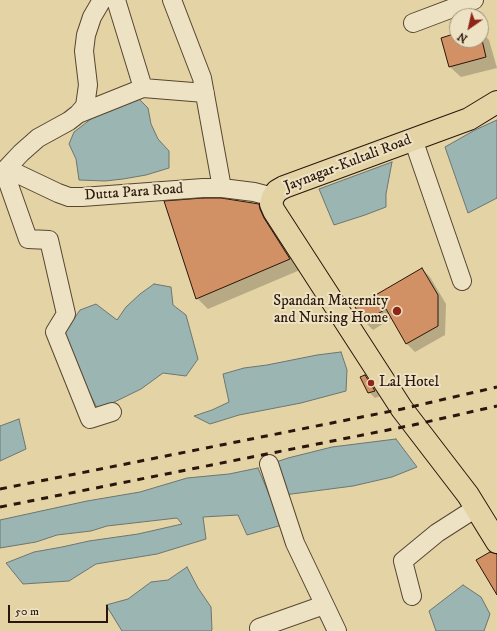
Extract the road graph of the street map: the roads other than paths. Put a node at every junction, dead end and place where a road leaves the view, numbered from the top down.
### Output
1 (102, 0) edge
2 (116, 0) edge
3 (172, 0) edge
4 (474, 0) edge
5 (413, 23) dead end
6 (143, 88) junction
7 (205, 92) junction
8 (497, 102) edge
9 (78, 114) junction
10 (413, 139) junction
11 (2, 171) edge
12 (222, 188) junction
13 (273, 197) junction
14 (462, 281) dead end
15 (112, 412) dead end
16 (269, 464) dead end
17 (476, 508) junction
18 (497, 542) edge
19 (412, 596) dead end
20 (324, 605) junction
21 (259, 628) dead end
22 (337, 631) edge

1 - 9 street
2 - 6 street
3 - 7 street
4 - 5 street
6 - 7 street
6 - 9 street
7 - 12 street
8 - 10 main road, Jaynagar-Kultali Road
9 - 11 street
10 - 13 main road, Jaynagar-Kultali Road
10 - 14 street
11 - 12 street, Dutta Para Road
11 - 15 street
12 - 13 street, Dutta Para Road
13 - 17 main road, Jaynagar-Kultali Road
16 - 20 street
17 - 18 main road, Jaynagar-Kultali Road
17 - 19 street
20 - 21 street
20 - 22 street

